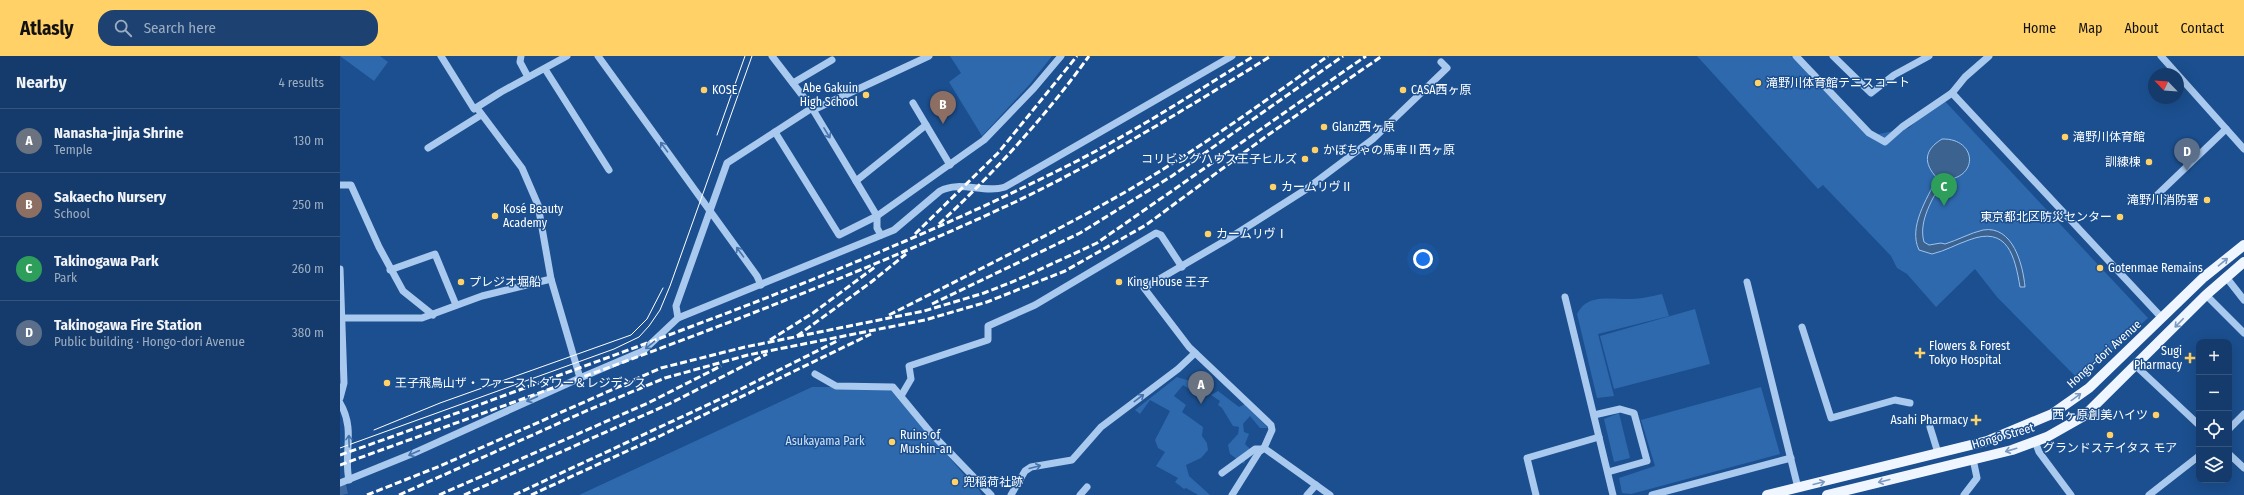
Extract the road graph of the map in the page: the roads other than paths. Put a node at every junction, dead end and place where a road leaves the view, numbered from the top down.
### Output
1 (441, 56) edge
2 (521, 56) edge
3 (567, 56) edge
4 (598, 56) edge
5 (772, 56) edge
6 (929, 56) edge
7 (1061, 56) edge
8 (1232, 56) edge
9 (1796, 56) edge
10 (1833, 56) edge
11 (1929, 56) edge
12 (1989, 56) edge
13 (2161, 56) edge
14 (832, 60) dead end
15 (1441, 62) dead end
16 (545, 69) junction
17 (528, 77) junction
18 (793, 83) junction
19 (1952, 93) junction
20 (913, 103) dead end
21 (477, 108) junction
22 (813, 109) junction
23 (481, 115) junction
24 (926, 125) junction
25 (2226, 129) junction
26 (775, 132) junction
27 (428, 148) dead end
28 (2244, 149) edge
29 (950, 165) junction
30 (609, 170) dead end
31 (856, 181) junction
32 (340, 185) edge
33 (2156, 196) dead end
34 (709, 211) junction
35 (877, 216) junction
36 (881, 236) junction
37 (2244, 245) edge
38 (2244, 262) edge
39 (1182, 267) junction
40 (340, 269) edge
41 (390, 270) junction
42 (2226, 277) junction
43 (550, 279) junction
44 (1747, 282) dead end
45 (761, 285) junction
46 (2206, 295) junction
47 (1565, 297) dead end
48 (2244, 300) edge
49 (456, 305) junction
50 (433, 315) junction
51 (342, 318) junction
52 (678, 318) junction
53 (2162, 318) junction
54 (1802, 327) dead end
55 (2244, 333) edge
56 (341, 342) edge
57 (1196, 353) junction
58 (2136, 366) junction
59 (815, 374) dead end
60 (580, 378) junction
61 (342, 385) edge
62 (901, 396) junction
63 (340, 398) edge
64 (340, 403) edge
65 (1910, 403) dead end
66 (2244, 414) edge
67 (1594, 415) junction
68 (2196, 422) edge
69 (2232, 426) edge
70 (1930, 427) dead end
71 (1599, 437) junction
72 (2035, 441) junction
73 (1263, 448) junction
74 (1938, 453) junction
75 (2232, 457) edge
76 (1791, 458) junction
77 (2196, 458) edge
78 (1973, 459) junction
79 (2244, 468) edge
80 (1608, 472) junction
81 (1222, 473) dead end
82 (349, 480) junction
83 (340, 482) edge
84 (1316, 485) junction
85 (1087, 487) dead end
86 (1798, 488) junction
87 (991, 495) edge
88 (1010, 495) edge
89 (1080, 495) edge
90 (1232, 495) edge
91 (1307, 495) edge
92 (1330, 495) edge
93 (1536, 495) edge
94 (1613, 495) edge
95 (1652, 495) edge
96 (1767, 495) edge
97 (1827, 495) edge
98 (1964, 495) edge
99 (2071, 495) edge
100 (2149, 495) edge

1 - 21 street
2 - 17 street
3 - 16 street
34 -> 4 street
5 - 18 street
6 - 22 street
7 - 29 street
8 - 36 street
9 - 19 street
10 - 11 street
12 - 19 street
13 - 25 street
14 - 18 street
15 - 39 street
16 - 17 street
16 - 30 street
17 - 21 street
18 - 22 street
19 - 53 street
20 - 24 street
21 - 23 street
22 - 26 street
22 -> 31 street
23 - 27 street
23 - 43 street
24 - 29 street
24 - 31 street
25 - 28 street
25 - 33 street
26 - 34 street
26 - 35 street
29 - 35 street
31 - 35 street
32 - 41 street
45 -> 34 street
34 - 52 street
35 - 36 street
36 - 45 street
53 -> 37 main road, Hongo-dori Avenue
38 - 42 main road
39 - 57 street
39 - 62 street
40 - 51 street
41 - 49 street
41 - 50 street
42 - 46 main road
42 - 48 street
43 - 49 street
43 - 60 street
44 - 76 street
45 - 52 street
46 - 55 street
46 -> 58 main road, Hongō Street
47 - 67 street
49 - 50 street
50 - 51 street
51 - 56 street
52 -> 60 street
74 -> 53 main road, Hongo-dori Avenue
54 - 65 street
56 - 61 street
57 - 73 street
88 -> 57 street
58 - 68 street
58 - 72 main road, Hongō Street
59 - 62 street
60 -> 82 street
61 - 63 street
62 - 87 street
82 -> 64 street
66 - 69 street
67 - 71 street
67 - 80 street
70 - 74 street
71 - 80 street
71 - 93 street
72 -> 78 main road, Hongō Street
72 - 99 street
73 - 81 street
73 - 84 street
73 - 90 street
86 -> 74 main road
75 - 79 street
76 - 86 street
76 - 95 street
77 - 100 street
78 -> 97 main road, Hongō Street
78 - 98 street
80 - 94 street
82 - 83 street
84 - 91 street
84 - 92 street
85 - 89 street
86 - 96 main road

